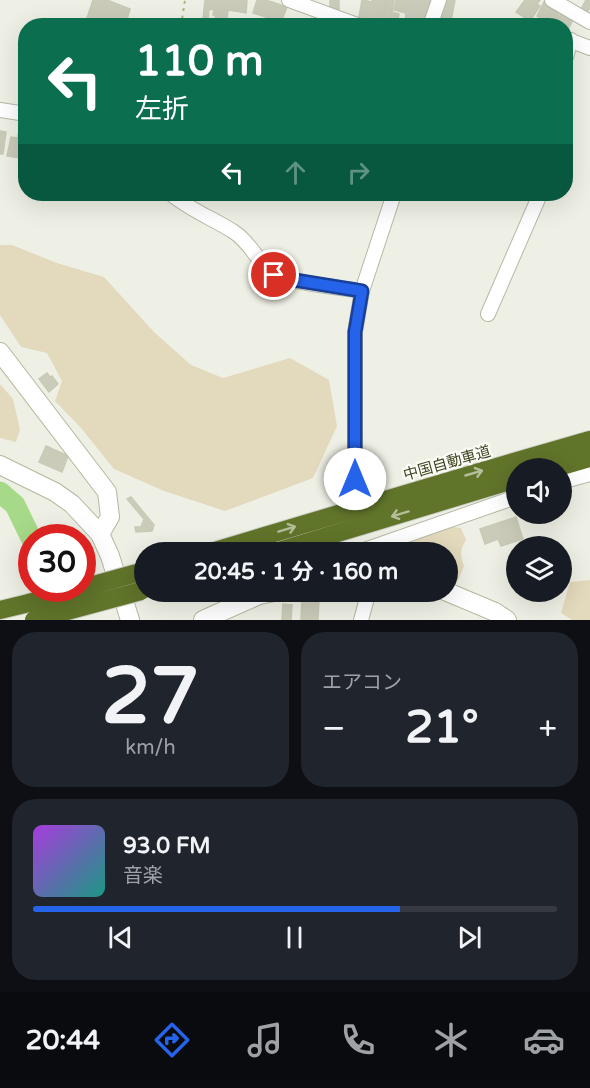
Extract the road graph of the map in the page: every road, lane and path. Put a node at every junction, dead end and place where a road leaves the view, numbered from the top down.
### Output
1 (185, 0) edge
2 (289, 0) edge
3 (439, 0) edge
4 (552, 0) edge
5 (315, 5) edge
6 (182, 18) edge
7 (343, 18) edge
8 (433, 18) edge
9 (590, 22) edge
10 (573, 42) edge
11 (590, 48) edge
12 (0, 110) edge
13 (18, 113) edge
14 (181, 201) edge
15 (392, 201) edge
16 (537, 201) edge
17 (362, 291) junction
18 (488, 314) dead end
19 (0, 352) edge
20 (590, 440) edge
21 (590, 458) edge
22 (572, 463) edge
23 (0, 465) edge
24 (590, 474) edge
25 (572, 479) edge
26 (506, 482) edge
27 (358, 493) dead end
28 (506, 500) edge
29 (100, 534) junction
30 (245, 542) edge
31 (308, 542) edge
32 (382, 542) edge
33 (134, 583) edge
34 (458, 596) edge
35 (243, 602) edge
36 (366, 602) edge
37 (0, 610) edge
38 (31, 612) edge
39 (130, 620) edge
40 (203, 620) edge
41 (361, 620) edge
42 (507, 620) edge

1 - 6 path
2 - 5 street
3 - 8 street
4 - 9 street
5 - 7 street
10 - 11 street
12 - 13 street
14 - 17 street
15 - 17 street
16 - 18 street
17 - 27 street
19 - 29 street
30 -> 20 highway, 中国自動車道
21 - 22 highway
23 - 29 street
24 - 25 street
26 -> 31 highway
28 - 32 street
29 - 39 street
33 - 38 highway, bridge
34 - 42 street
35 - 40 street
36 - 41 street
37 - 38 highway

